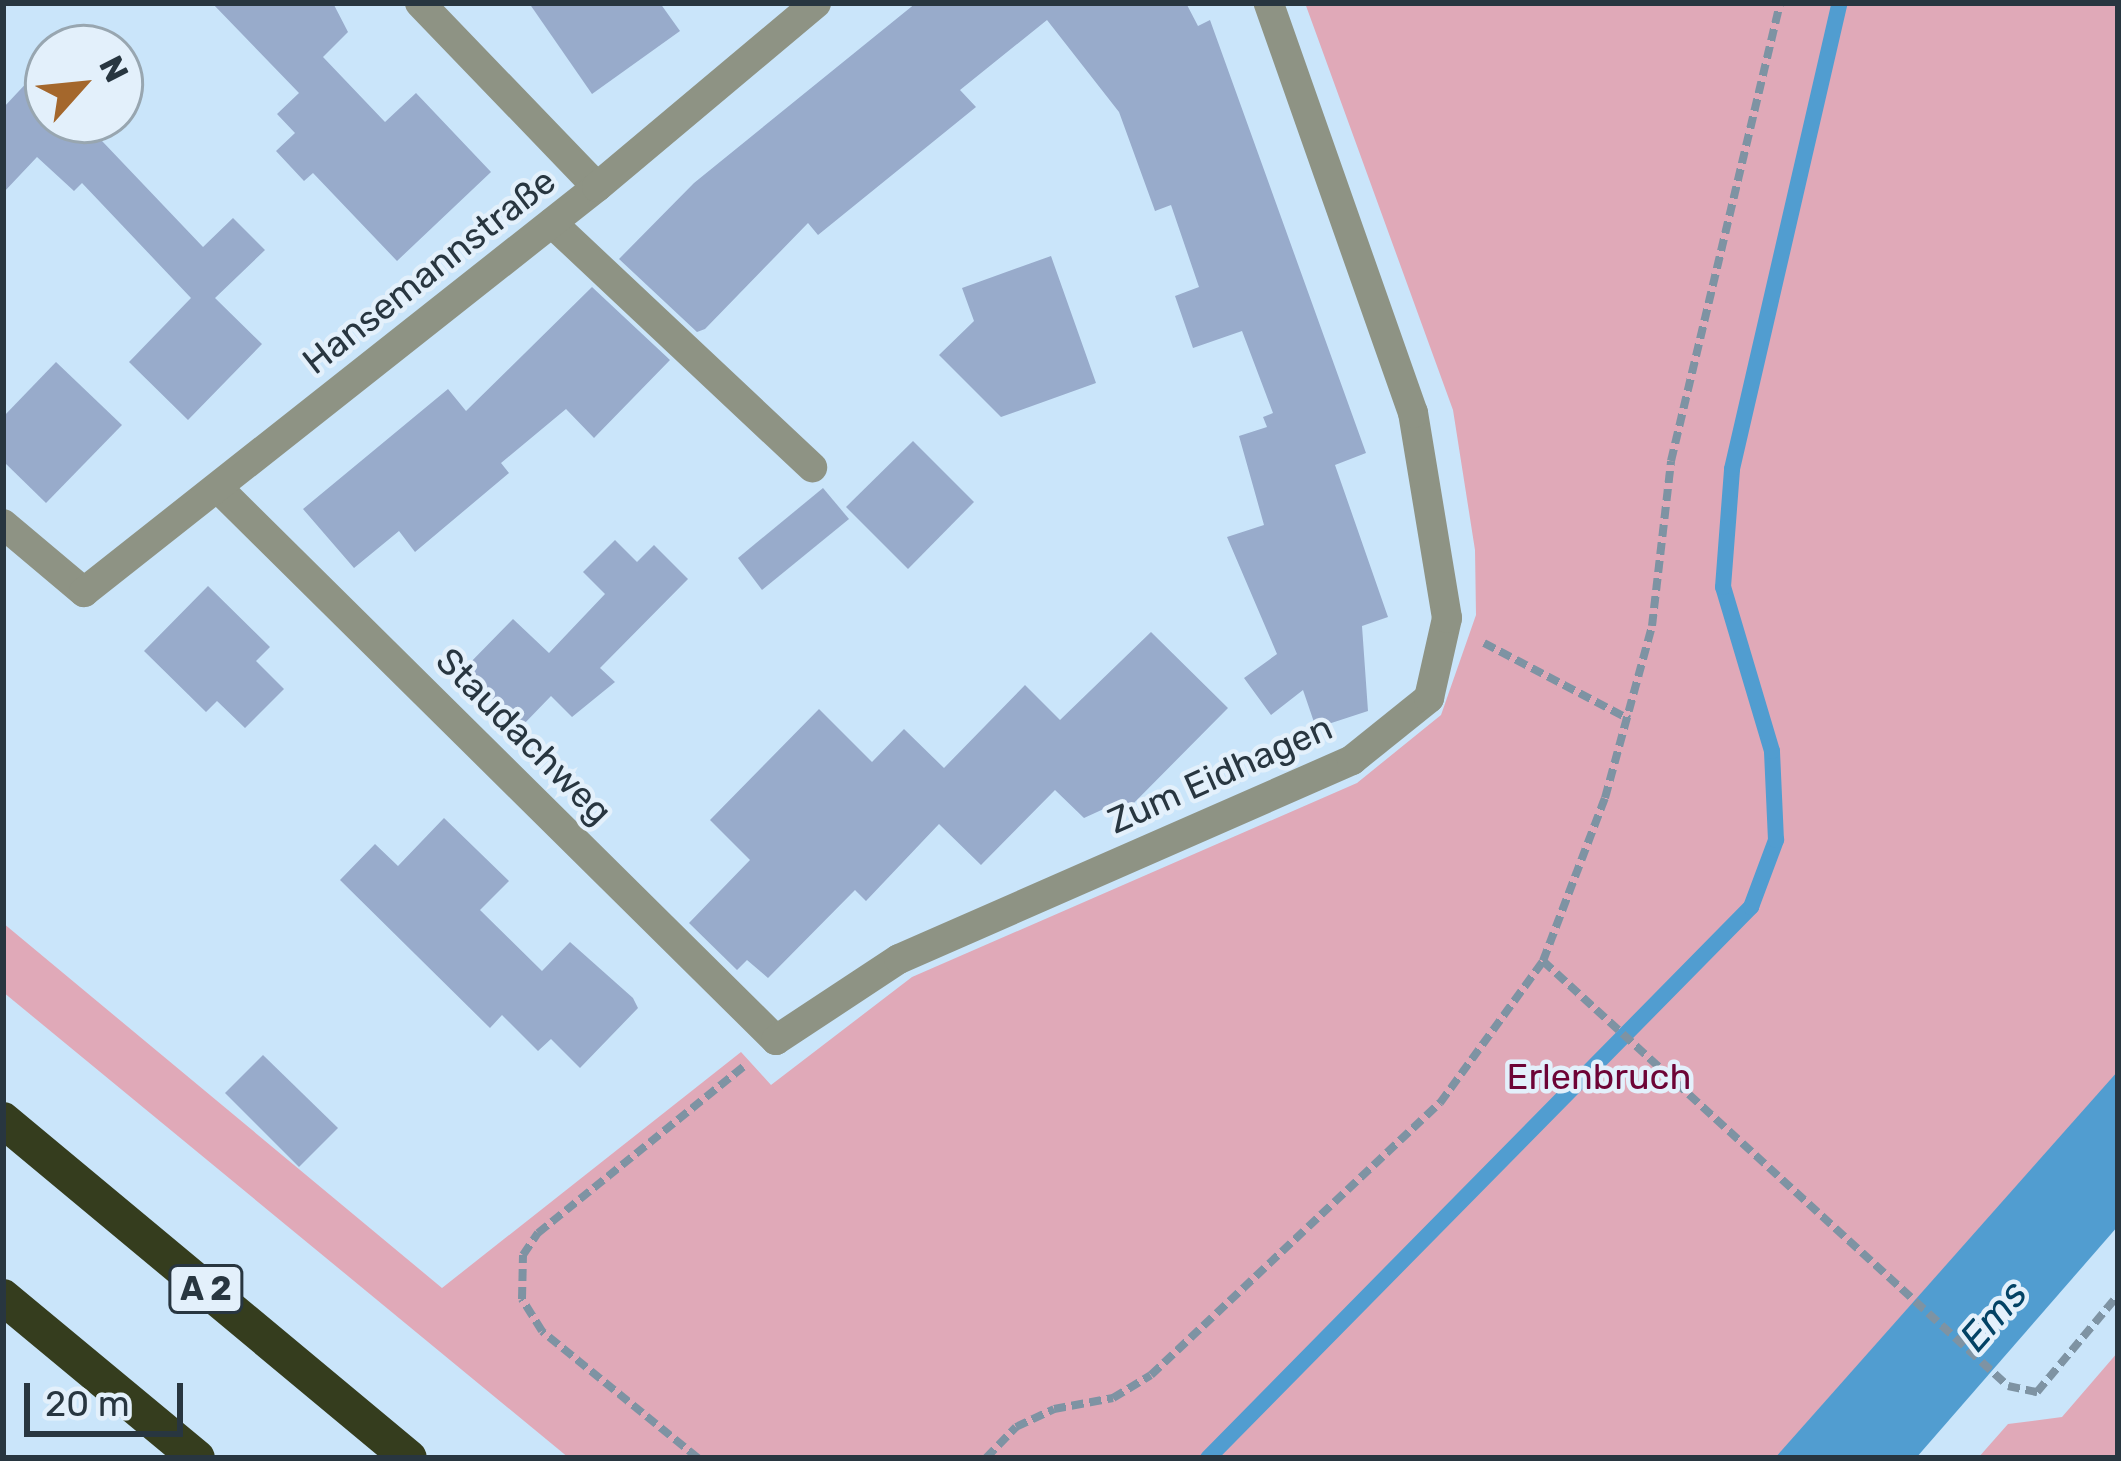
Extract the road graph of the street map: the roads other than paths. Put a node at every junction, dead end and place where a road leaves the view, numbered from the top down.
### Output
1 (420, 3) edge
2 (816, 3) edge
3 (1269, 3) edge
4 (597, 188) junction
5 (552, 223) junction
6 (812, 467) dead end
7 (218, 488) junction
8 (3, 524) edge
9 (776, 1040) joint
10 (3, 1120) edge
11 (3, 1297) edge
12 (197, 1458) edge
13 (409, 1458) edge

1 - 4 street
2 - 4 street, Hansemannstraße
3 - 9 street, Zum Eidhagen
4 - 5 street, Hansemannstraße
5 - 6 street
5 - 7 street, Hansemannstraße
7 - 8 street, Hansemannstraße
7 - 9 street, Staudachweg
10 - 13 highway, A 2
11 - 12 highway

